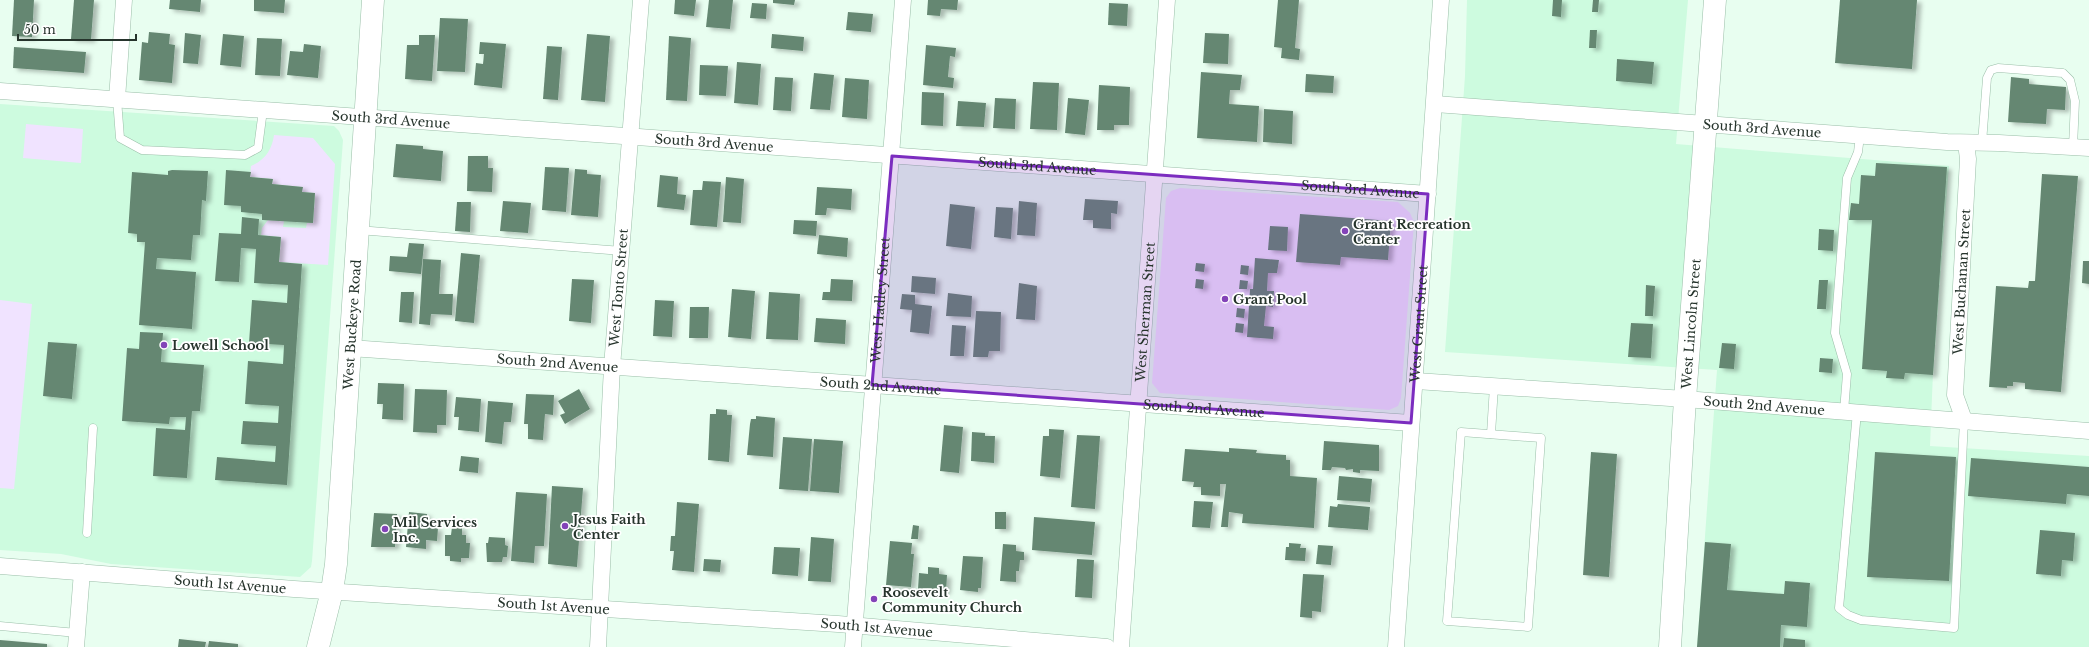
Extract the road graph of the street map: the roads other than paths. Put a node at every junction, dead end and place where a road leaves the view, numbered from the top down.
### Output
1 (124, 0) edge
2 (372, 0) edge
3 (641, 0) edge
4 (903, 0) edge
5 (1167, 0) edge
6 (1441, 0) edge
7 (1714, 0) edge
8 (0, 91) edge
9 (117, 99) junction
10 (1435, 104) junction
11 (263, 110) junction
12 (364, 118) junction
13 (1706, 124) junction
14 (1860, 136) junction
15 (630, 137) junction
16 (1966, 142) junction
17 (1982, 143) junction
18 (2073, 147) junction
19 (2089, 148) edge
20 (892, 156) junction
21 (1154, 176) junction
22 (1428, 194) junction
23 (357, 230) junction
24 (622, 251) junction
25 (350, 348) junction
26 (612, 367) junction
27 (1416, 380) junction
28 (872, 385) junction
29 (1494, 386) junction
30 (1685, 399) junction
31 (1138, 403) junction
32 (1851, 412) junction
33 (1964, 420) junction
34 (1411, 423) junction
35 (93, 428) dead end
36 (2089, 431) edge
37 (1491, 434) junction
38 (87, 533) dead end
39 (0, 566) edge
40 (82, 572) junction
41 (332, 591) junction
42 (600, 608) junction
43 (0, 626) edge
44 (854, 626) junction
45 (76, 640) edge
46 (318, 647) edge
47 (598, 647) edge
48 (853, 647) edge
49 (1107, 647) edge
50 (1121, 647) edge
51 (1396, 647) edge
52 (1670, 647) edge

1 - 9 street
2 - 12 main road, West Buckeye Road
3 - 15 street, West Tonto Street
4 - 20 street, West Hadley Street
5 - 21 street, West Sherman Street
6 - 10 street, West Grant Street
7 - 13 main road, West Lincoln Street
8 - 9 street, South 3rd Avenue
9 - 11 street, South 3rd Avenue
9 - 11 lane
10 - 13 street, South 3rd Avenue
10 - 22 street, West Grant Street
11 - 12 street, South 3rd Avenue
12 - 15 street, South 3rd Avenue
12 - 23 main road, West Buckeye Road
13 - 14 street, South 3rd Avenue
13 - 30 main road, West Lincoln Street
14 - 16 street, South 3rd Avenue
14 - 32 lane
15 - 20 street, South 3rd Avenue
15 - 24 street, West Tonto Street
16 - 17 street, South 3rd Avenue
16 - 33 street, West Buchanan Street
17 - 18 street, South 3rd Avenue
17 - 18 lane
18 - 19 street, South 3rd Avenue
20 - 21 street, South 3rd Avenue
20 - 28 street, West Hadley Street
21 - 22 street, South 3rd Avenue
21 - 31 street, West Sherman Street
22 - 27 street, West Grant Street
23 - 24 lane
23 - 25 main road, West Buckeye Road
24 - 26 street, West Tonto Street
25 - 26 street, South 2nd Avenue
25 - 41 main road, West Buckeye Road
26 - 28 street, South 2nd Avenue
26 - 42 street, West Tonto Street
27 - 29 street, South 2nd Avenue
27 - 34 street, West Grant Street
28 - 31 street, South 2nd Avenue
28 - 44 street, West Hadley Street
29 - 30 street, South 2nd Avenue
29 - 37 lane
30 - 32 street, South 2nd Avenue
30 - 52 main road, West Lincoln Street
31 - 34 street, South 2nd Avenue
31 - 50 street, West Sherman Street
32 - 33 street, South 2nd Avenue
32 - 33 lane
33 - 36 street, South 2nd Avenue
34 - 51 street, West Grant Street
35 - 38 lane
37 - 37 lane
39 - 40 street, South 1st Avenue
40 - 41 street, South 1st Avenue
40 - 45 street
41 - 42 street, South 1st Avenue
41 - 46 main road, West Buckeye Road
42 - 44 street, South 1st Avenue
42 - 47 street, West Tonto Street
43 - 45 lane
44 - 48 street, West Hadley Street
44 - 49 street, South 1st Avenue

